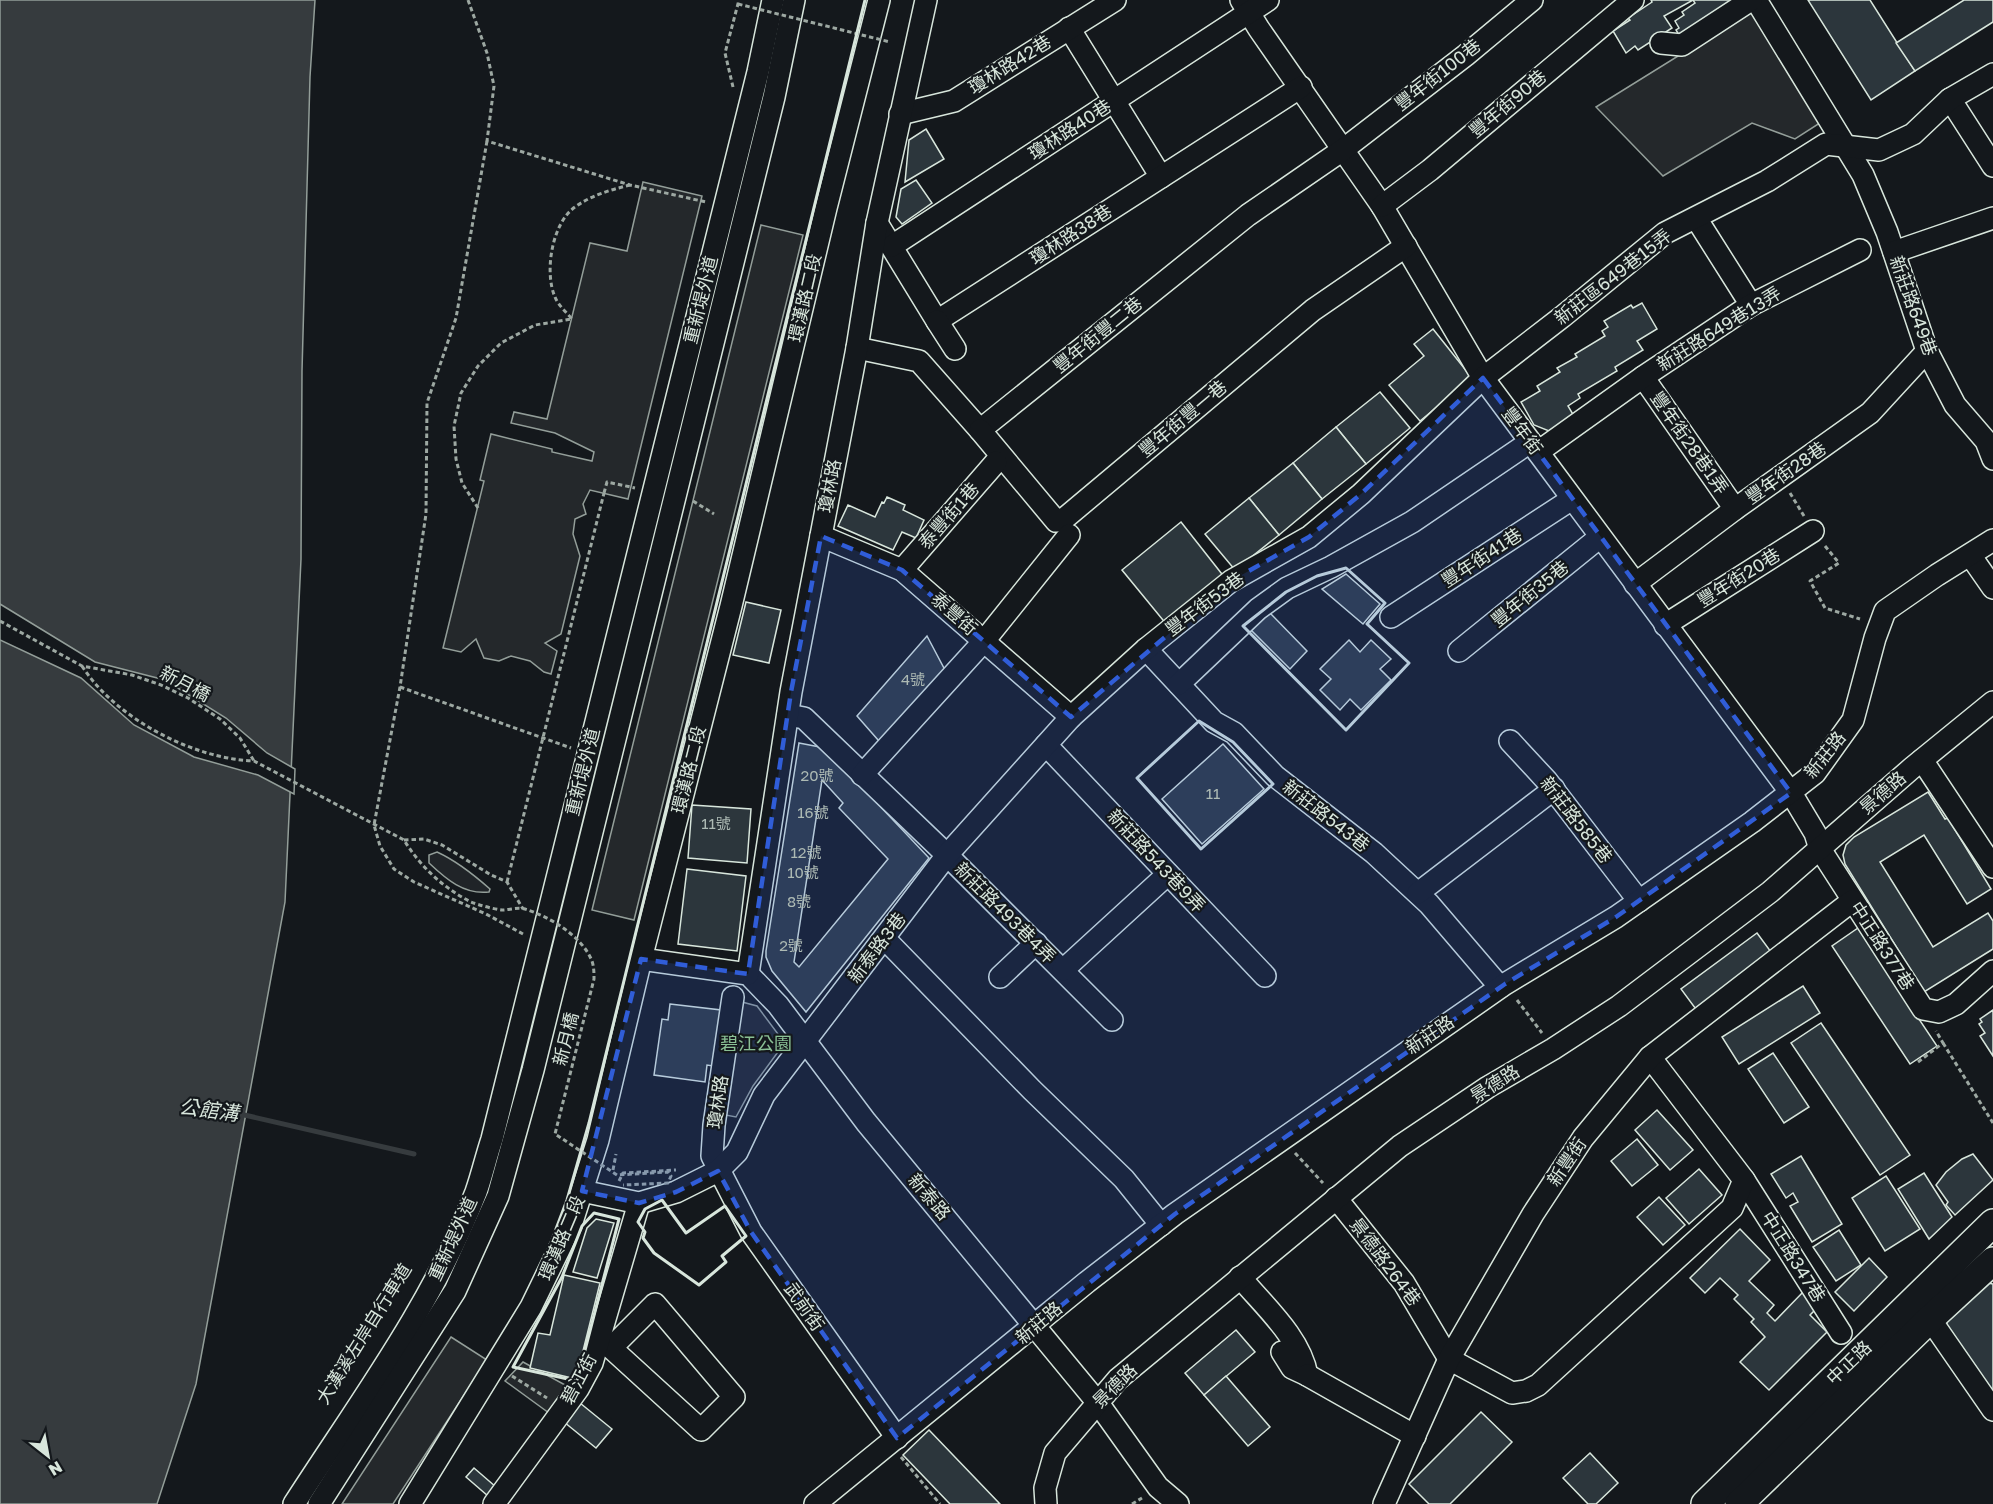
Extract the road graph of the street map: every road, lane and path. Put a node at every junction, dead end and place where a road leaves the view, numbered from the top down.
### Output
1 (468, 0) edge
2 (773, 0) edge
3 (794, 0) edge
4 (879, 0) edge
5 (926, 0) edge
6 (1114, 0) edge
7 (1268, 0) edge
8 (1532, 0) edge
9 (1633, 0) edge
10 (1747, 1) edge
11 (738, 2) edge
12 (1245, 7) edge
13 (1069, 28) junction
14 (890, 42) dead end
15 (1661, 42) dead end
16 (1993, 74) edge
17 (733, 87) dead end
18 (1301, 87) junction
19 (1950, 99) junction
20 (1114, 101) junction
21 (900, 114) junction
22 (486, 141) junction
23 (1846, 146) junction
24 (1344, 149) junction
25 (1993, 166) edge
26 (1161, 177) junction
27 (630, 185) junction
28 (706, 202) dead end
29 (1382, 206) junction
30 (1993, 218) edge
31 (1696, 219) junction
32 (877, 223) junction
33 (892, 246) junction
34 (1406, 246) junction
35 (1860, 250) dead end
36 (1894, 252) junction
37 (1751, 305) junction
38 (937, 321) junction
39 (856, 348) junction
40 (955, 349) dead end
41 (1927, 351) junction
42 (1643, 377) junction
43 (1483, 378) junction
44 (980, 430) junction
45 (1534, 447) junction
46 (1993, 459) edge
47 (996, 462) dead end
48 (1780, 477) junction
49 (636, 488) dead end
50 (1572, 499) junction
51 (693, 501) dead end
52 (478, 508) dead end
53 (1735, 509) junction
54 (714, 514) dead end
55 (1814, 531) junction
56 (1069, 535) dead end
57 (820, 536) junction
58 (1600, 537) junction
59 (1993, 540) edge
60 (1970, 555) junction
61 (902, 570) junction
62 (1635, 584) junction
63 (1993, 588) edge
64 (1391, 617) dead end
65 (0, 621) edge
66 (1665, 625) junction
67 (1879, 626) junction
68 (984, 641) junction
69 (1146, 649) junction
70 (1459, 651) dead end
71 (82, 666) junction
72 (1179, 684) junction
73 (400, 687) junction
74 (1993, 702) edge
75 (788, 715) junction
76 (1071, 717) junction
77 (1510, 741) dead end
78 (1046, 745) junction
79 (571, 748) dead end
80 (1922, 760) junction
81 (254, 761) junction
82 (862, 775) junction
83 (1554, 789) junction
84 (1791, 793) junction
85 (404, 840) junction
86 (1820, 849) junction
87 (947, 855) junction
88 (1993, 867) edge
89 (1168, 874) junction
90 (507, 882) junction
91 (1418, 893) junction
92 (1639, 901) junction
93 (1852, 901) junction
94 (523, 909) junction
95 (526, 936) dead end
96 (885, 939) junction
97 (1036, 943) junction
98 (641, 958) junction
99 (1063, 970) junction
100 (1993, 971) edge
101 (748, 974) junction
102 (1265, 976) dead end
103 (999, 977) dead end
104 (1503, 985) junction
105 (733, 997) dead end
106 (1923, 1009) junction
107 (1112, 1020) dead end
108 (806, 1041) junction
109 (1943, 1043) junction
110 (1554, 1049) junction
111 (1650, 1057) junction
112 (1918, 1062) dead end
113 (1993, 1123) edge
114 (1281, 1138) junction
115 (616, 1153) dead end
116 (685, 1169) dead end
117 (613, 1170) junction
118 (718, 1171) junction
119 (1744, 1180) junction
120 (582, 1191) junction
121 (1336, 1198) junction
122 (639, 1203) junction
123 (1993, 1223) edge
124 (1161, 1225) junction
125 (1993, 1262) edge
126 (1240, 1277) junction
127 (1930, 1319) junction
128 (1031, 1330) junction
129 (1841, 1333) dead end
130 (605, 1343) junction
131 (1282, 1352) dead end
132 (1449, 1359) junction
133 (496, 1366) junction
134 (1307, 1375) junction
135 (1098, 1403) junction
136 (564, 1409) junction
137 (1993, 1410) edge
138 (1415, 1436) junction
139 (894, 1441) junction
140 (499, 1498) edge
141 (1743, 1503) edge
142 (294, 1504) edge
143 (319, 1504) edge
144 (410, 1504) edge
145 (815, 1504) edge
146 (940, 1504) edge
147 (1046, 1504) edge
148 (1178, 1504) edge
149 (1385, 1504) edge
150 (1705, 1504) edge

1 - 22 path
2 - 142 street, 重新堤外道
3 - 143 street, 重新堤外道
4 - 98 street, 環漢路二段
5 - 21 street, 瓊林路
6 - 13 street, 瓊林路42巷
7 - 12 street, 瓊林路40巷
8 - 24 street, 豐年街100巷
9 - 29 street, 豐年街90巷
10 - 15 street
10 - 23 street, 新莊路649巷
11 - 14 path, bridge
11 - 17 path
12 - 18 street, 豐年街
12 - 20 street, 瓊林路40巷
13 - 20 street
13 - 21 street, 瓊林路42巷
16 - 19 street, 新莊區649巷15弄
18 - 24 street, 豐年街
18 - 26 street, 瓊林路38巷
19 - 23 street, 新莊區649巷15弄
19 - 25 street
20 - 26 street
20 - 33 street, 瓊林路40巷
21 - 32 street, 瓊林路
22 - 27 path
22 - 73 path
23 - 31 street, 新莊區649巷15弄
23 - 36 street, 新莊路649巷
24 - 29 street, 豐年街
24 - 44 street, 豐年街豐二巷
26 - 38 street, 瓊林路38巷
27 - 28 path
27 - 52 path
29 - 34 street, 豐年街
30 - 36 street
31 - 37 street
31 - 43 street, 新莊區649巷15弄
32 - 33 street
32 - 39 street, 瓊林路
33 - 38 street
34 - 43 street, 豐年街
34 - 44 street, 豐年街豐一巷
35 - 37 street, 新莊路649巷13弄
36 - 41 street, 新莊路649巷
37 - 42 street, 新莊路649巷13弄
38 - 40 street
39 - 44 street
39 - 57 street, 瓊林路
41 - 46 street, 新莊路649巷
41 - 48 street, 豐年街28巷
42 - 45 street, 新莊路649巷13弄
42 - 53 street, 豐年街28巷1弄
43 - 45 street, 豐年街
43 - 69 street, 豐年街53巷
45 - 50 street, 豐年街
45 - 72 street, 豐年街53巷
47 - 61 street, 泰豐街1巷
48 - 53 street, 豐年街28巷
48 - 55 path
49 - 90 path, bridge
50 - 58 street, 豐年街
50 - 64 street, 豐年街41巷
51 - 54 path
53 - 62 street, 豐年街28巷
55 - 66 street, 豐年街20巷
55 - 67 path
56 - 68 street
57 - 61 street, 泰豐街
57 - 75 street, 瓊林路
58 - 62 street, 豐年街
58 - 70 street, 豐年街35巷
59 - 60 street, 新莊路
60 - 63 street
60 - 67 street, 新莊路
61 - 68 street, 泰豐街
62 - 66 street, 豐年街
65 - 71 path, 新月橋
66 - 84 street, 豐年街
67 - 84 street, 新莊路
68 - 76 street, 泰豐街
68 - 82 street
69 - 72 street, 新莊路543巷
69 - 76 street, 豐年街53巷
71 - 81 path, 新月橋, bridge
71 - 81 path, 新月橋
72 - 91 street, 新莊路543巷
73 - 79 path
73 - 95 path
74 - 80 street, 景德路
75 - 82 street, 新莊路493巷4弄
75 - 101 street, 瓊林路
76 - 78 street, 豐年街53巷
77 - 83 street, 新莊路585巷
78 - 87 street, 豐年街53巷
78 - 89 street, 新莊路543巷9弄
80 - 86 street, 景德路
80 - 88 street
81 - 85 path, 新月橋, bridge
82 - 87 street, 新莊路493巷4弄
83 - 91 street
83 - 92 street, 新莊路585巷
84 - 86 street, 豐年街
84 - 92 street, 新莊路
85 - 90 path, 新月橋
85 - 94 path, 新月橋, bridge
86 - 93 street, 中正路377巷
86 - 110 street, 景德路
87 - 96 street, 新泰路3巷
87 - 97 street, 新莊路493巷4弄
89 - 99 street, 新莊路493巷4弄
89 - 102 street, 新莊路543巷9弄
90 - 94 path
91 - 104 street, 新莊路543巷
92 - 104 street, 新莊路
93 - 106 street, 中正路377巷
93 - 111 street, 新豐街
94 - 117 path, 新月橋, bridge
96 - 108 street, 新泰路3巷
96 - 124 street
97 - 99 street, 新莊路493巷4弄
97 - 103 street
98 - 101 street
98 - 120 street, 環漢路二段
99 - 107 street, 新莊路493巷4弄
100 - 106 street
101 - 108 street, 新泰路
104 - 110 path
104 - 114 street, 新莊路
105 - 118 street, 瓊林路
106 - 109 path, 中正路377巷
108 - 118 street, 新泰路3巷
108 - 128 street, 新泰路
109 - 112 path
109 - 113 path, 中正路377巷
110 - 121 street, 景德路
111 - 119 street, 中正路347巷
111 - 132 street, 新豐街
114 - 121 path
114 - 124 street, 新莊路
115 - 117 path
116 - 117 path, 新月橋, bridge
118 - 122 street
118 - 139 street, 武前街
119 - 129 street, 中正路347巷
119 - 132 street
120 - 122 street
120 - 133 street, 環漢路二段
121 - 126 street, 景德路
121 - 132 street, 景德路264巷
122 - 130 street, 碧江街
123 - 150 main road, 中正路
124 - 128 street, 新莊路
125 - 127 main road, 中正路
126 - 134 street
126 - 135 street, 景德路
127 - 137 street
127 - 141 main road, 中正路
128 - 135 street, 新泰路
128 - 139 street, 新莊路
130 - 130 street
130 - 136 street, 碧江街
131 - 134 street
132 - 138 street, 新豐街
133 - 136 path
133 - 144 street, 環漢路二段
134 - 138 street
135 - 147 street, 景德路
135 - 148 street, 新泰路
136 - 140 street, 碧江街
138 - 149 street, 新豐街
139 - 145 street, 新莊路
139 - 146 path

